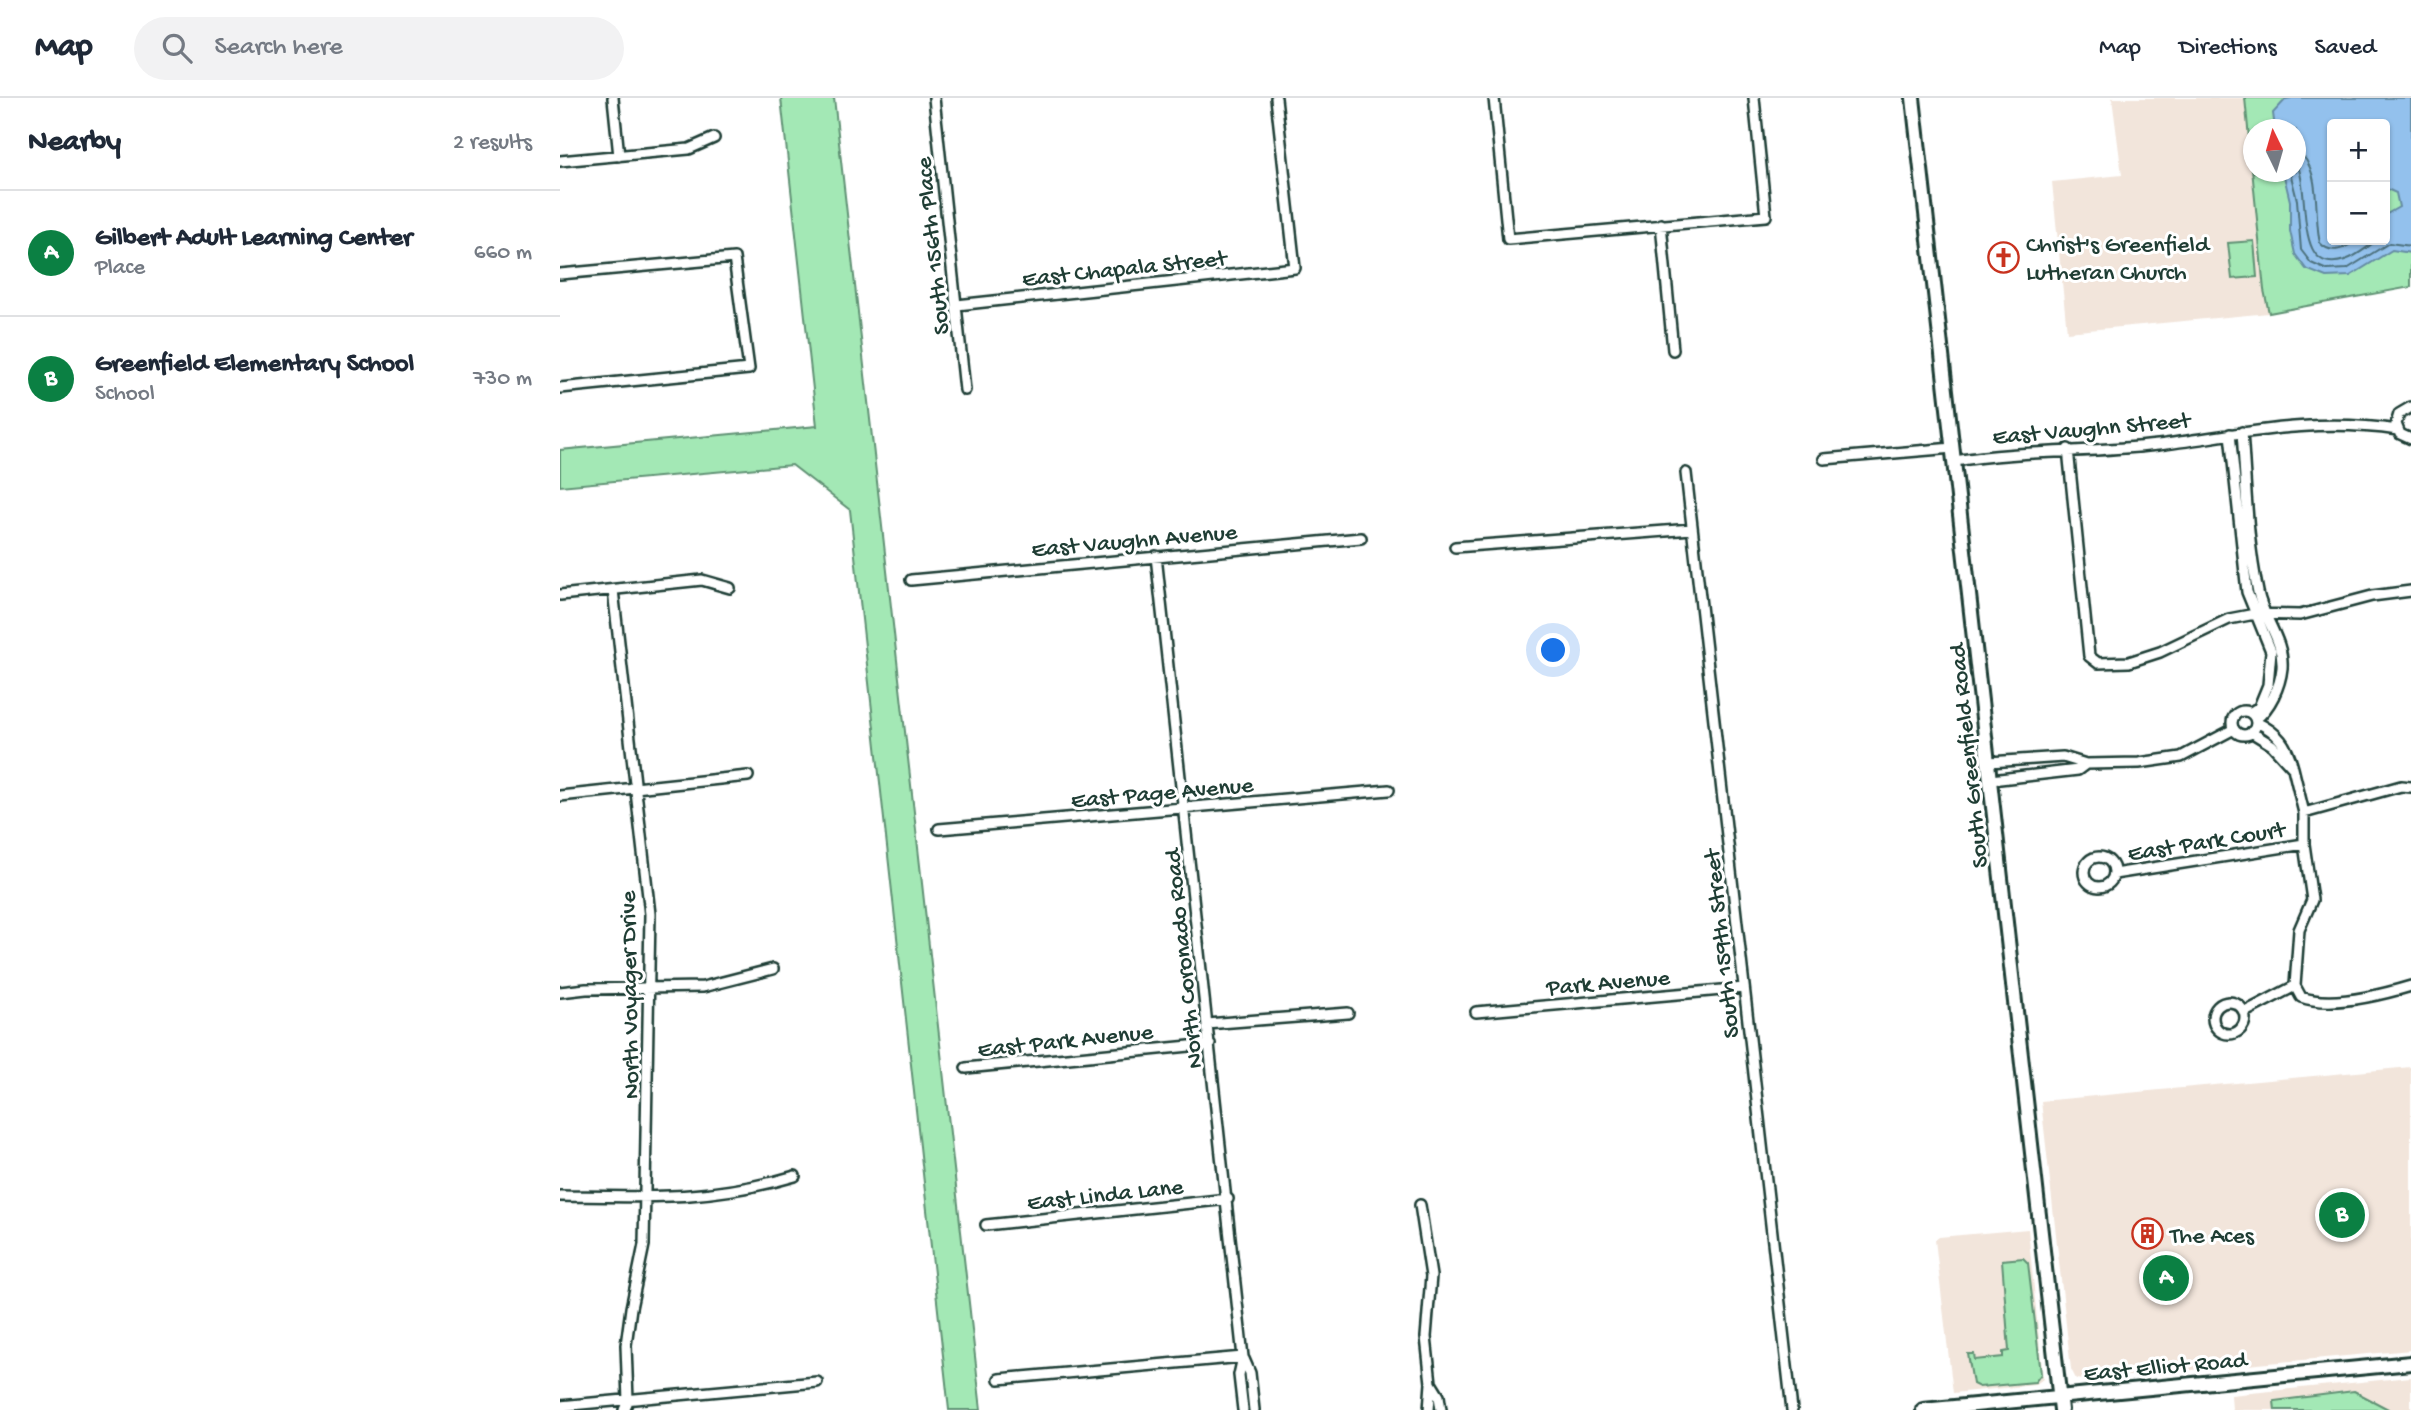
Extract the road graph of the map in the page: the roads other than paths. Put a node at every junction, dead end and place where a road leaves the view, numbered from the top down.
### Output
1 (613, 98) edge
2 (934, 98) edge
3 (1276, 98) edge
4 (1494, 98) edge
5 (1754, 98) edge
6 (1913, 98) edge
7 (714, 138) dead end
8 (619, 156) junction
9 (560, 161) edge
10 (1661, 224) junction
11 (560, 274) edge
12 (957, 305) junction
13 (1673, 350) dead end
14 (560, 388) edge
15 (965, 390) dead end
16 (2411, 407) edge
17 (2398, 430) junction
18 (2242, 432) junction
19 (2231, 433) junction
20 (2411, 439) edge
21 (2068, 449) junction
22 (1954, 454) junction
23 (1824, 459) dead end
24 (1686, 473) dead end
25 (2249, 513) junction
26 (2239, 514) junction
27 (1692, 528) junction
28 (1361, 538) dead end
29 (1455, 547) dead end
30 (1156, 556) junction
31 (911, 580) dead end
32 (730, 588) dead end
33 (614, 590) junction
34 (2411, 592) edge
35 (560, 596) edge
36 (2255, 614) junction
37 (2267, 616) junction
38 (2254, 718) junction
39 (2234, 729) junction
40 (2251, 732) junction
41 (2039, 758) junction
42 (1989, 762) junction
43 (2086, 764) junction
44 (2293, 768) junction
45 (2041, 774) junction
46 (748, 776) dead end
47 (1991, 780) junction
48 (2411, 787) edge
49 (636, 788) junction
50 (1389, 790) dead end
51 (560, 796) edge
52 (1185, 808) junction
53 (2304, 813) junction
54 (939, 829) dead end
55 (2304, 844) junction
56 (2114, 874) dead end
57 (773, 969) dead end
58 (2295, 985) junction
59 (2411, 986) edge
60 (1744, 988) junction
61 (650, 990) junction
62 (560, 992) edge
63 (1476, 1012) dead end
64 (2245, 1012) dead end
65 (1348, 1013) dead end
66 (1207, 1024) junction
67 (1210, 1044) junction
68 (965, 1068) dead end
69 (795, 1176) dead end
70 (560, 1196) edge
71 (646, 1196) junction
72 (1228, 1199) junction
73 (1420, 1205) dead end
74 (986, 1225) dead end
75 (1243, 1357) junction
76 (2411, 1363) edge
77 (999, 1379) dead end
78 (817, 1382) dead end
79 (1431, 1383) junction
80 (2060, 1403) edge
81 (626, 1405) edge
82 (560, 1406) edge
83 (635, 1410) edge
84 (1243, 1410) edge
85 (1254, 1410) edge
86 (1429, 1410) edge
87 (1441, 1410) edge
88 (1792, 1410) edge
89 (1923, 1410) edge

1 - 8 street
2 - 12 street, South 156th Place
3 - 12 street, East Chapala Street
4 - 10 street
5 - 10 street
6 - 22 main road, South Greenfield Road
7 - 8 street
8 - 9 street
10 - 13 street
11 - 14 street
12 - 15 street, South 156th Place
16 - 17 street
17 - 18 street, East Vaughn Street
17 - 20 street
18 - 19 street, East Vaughn Street
18 - 25 street
19 - 21 street, East Vaughn Street
19 - 26 street
21 - 22 street, East Vaughn Street
21 - 36 street
22 - 23 street, East Vaughn Street
22 - 42 main road, South Greenfield Road
24 - 27 street, South 159th Street
25 - 26 street
25 - 37 street
26 - 36 street
27 - 29 street
27 - 60 street, South 159th Street
28 - 30 street, East Vaughn Avenue
30 - 31 street, East Vaughn Avenue
30 - 52 street, North Coronado Road
32 - 33 street
33 - 35 street
33 - 49 street, North Voyager Drive
34 - 37 street
36 - 37 street
36 - 38 street
37 - 38 street
38 - 39 street
38 - 40 street
38 - 44 street
39 - 40 street
39 - 43 street
40 - 44 street
41 - 42 street
41 - 43 street
41 - 45 street
42 - 47 main road, South Greenfield Road
43 - 45 street
44 - 53 street
45 - 47 street
46 - 49 street
47 - 80 main road, South Greenfield Road
48 - 53 street
49 - 51 street
49 - 61 street, North Voyager Drive
50 - 52 street, East Page Avenue
52 - 54 street, East Page Avenue
52 - 66 street, North Coronado Road
53 - 55 street
55 - 56 street, East Park Court
55 - 58 street
57 - 61 street
58 - 59 street
58 - 64 street
60 - 63 street, Park Avenue
60 - 88 street, South 159th Street
61 - 62 street
61 - 71 street, North Voyager Drive
65 - 66 street
66 - 67 street, North Coronado Road
67 - 68 street, East Park Avenue
67 - 72 street, North Coronado Road
69 - 71 street
70 - 71 street
71 - 81 street, North Voyager Drive
72 - 74 street, East Linda Lane
72 - 75 street, North Coronado Road
73 - 79 street
75 - 77 street
75 - 84 street, North Coronado Road
75 - 85 street, North Coronado Road
76 - 80 main road, East Elliot Road
78 - 81 street
79 - 86 street
79 - 87 street
80 - 89 main road, East Elliot Road
81 - 82 street
81 - 83 street

